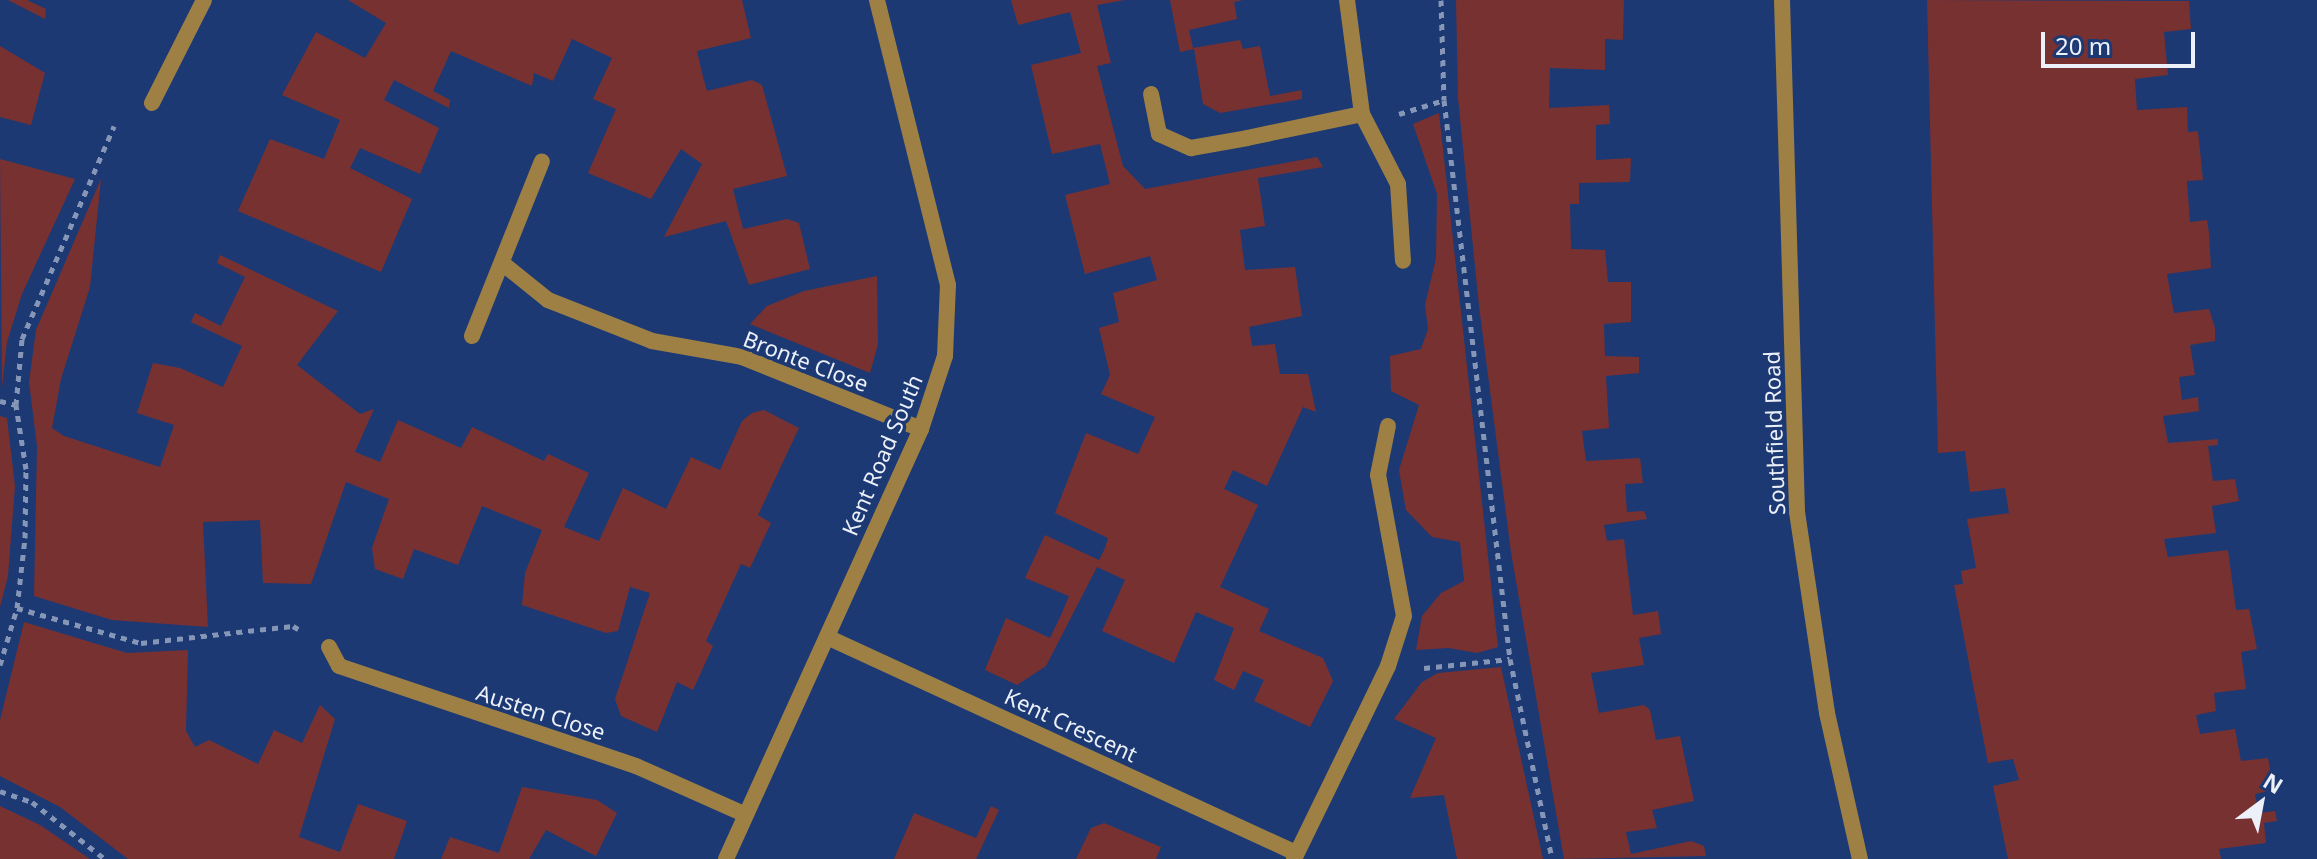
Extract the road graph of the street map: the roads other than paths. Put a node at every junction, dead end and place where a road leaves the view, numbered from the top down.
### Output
1 (204, 0) edge
2 (877, 0) edge
3 (1347, 0) edge
4 (1782, 0) edge
5 (1151, 94) dead end
6 (152, 103) dead end
7 (1362, 114) junction
8 (542, 161) dead end
9 (1403, 261) dead end
10 (502, 263) junction
11 (472, 336) dead end
12 (1388, 426) dead end
13 (921, 429) junction
14 (827, 637) junction
15 (329, 647) road end
16 (746, 815) junction
17 (1295, 856) edge
18 (726, 859) edge
19 (1860, 859) edge

1 - 6 street
2 - 13 street, Kent Road South
3 - 7 street
4 - 19 street, Southfield Road
5 - 7 street
7 - 9 street
8 - 10 street
10 - 11 street
10 - 13 street, Bronte Close
12 - 17 street, Kent Crescent
13 - 14 street, Kent Road South
14 - 16 street, Kent Road South
14 - 17 street, Kent Crescent
15 - 16 street, Austen Close
16 - 18 street, Kent Road South

